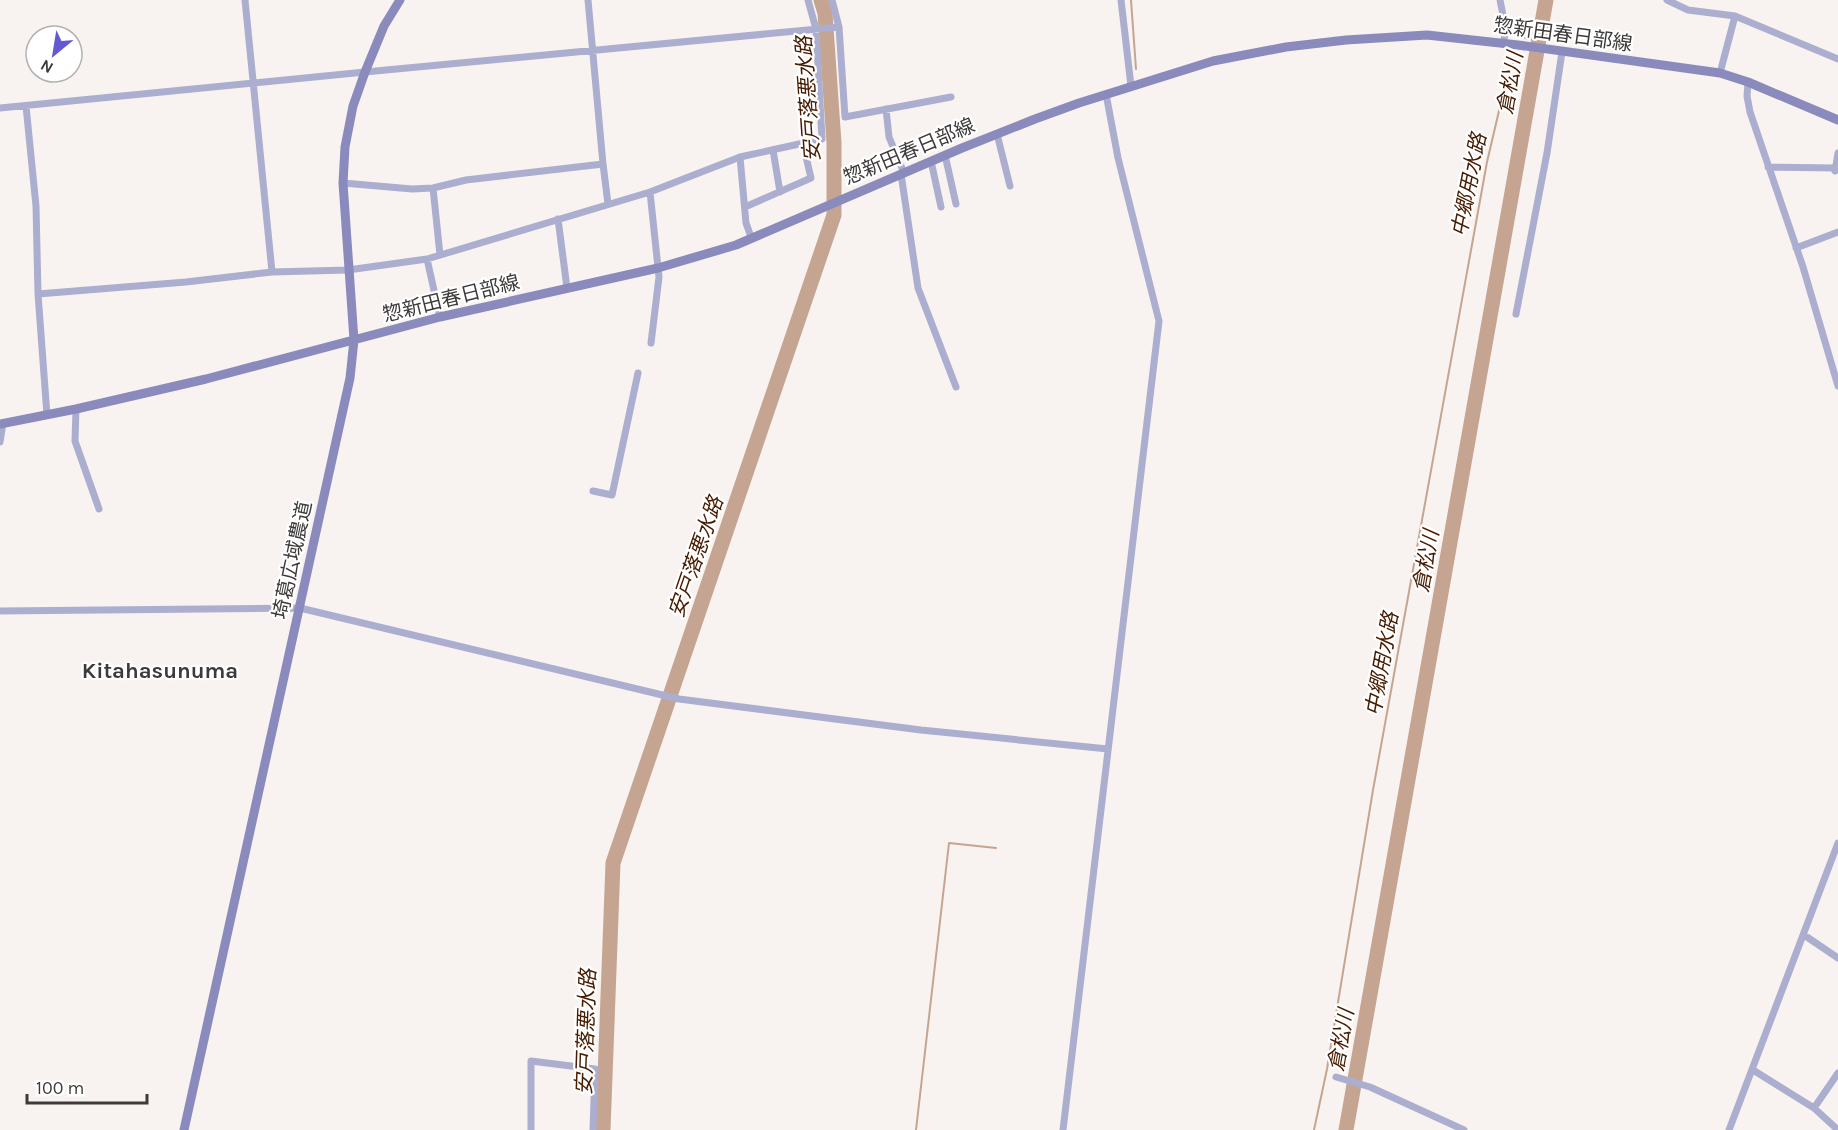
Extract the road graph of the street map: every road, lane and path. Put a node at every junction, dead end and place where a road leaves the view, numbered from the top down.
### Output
1 (245, 0) edge
2 (400, 0) edge
3 (588, 0) edge
4 (808, 0) edge
5 (832, 0) edge
6 (1121, 0) edge
7 (1500, 0) edge
8 (1667, 0) edge
9 (1735, 16) junction
10 (839, 27) junction
11 (816, 29) junction
12 (1503, 44) junction
13 (593, 50) junction
14 (1562, 52) junction
15 (1838, 59) edge
16 (364, 72) junction
17 (1720, 73) junction
18 (1748, 82) junction
19 (253, 83) junction
20 (1131, 86) junction
21 (1106, 94) junction
22 (951, 97) dead end
23 (26, 106) junction
24 (0, 108) edge
25 (886, 109) junction
26 (1838, 120) edge
27 (997, 134) junction
28 (804, 144) junction
29 (773, 150) junction
30 (1838, 153) edge
31 (945, 155) junction
32 (740, 157) junction
33 (931, 161) junction
34 (603, 164) junction
35 (1768, 167) junction
36 (1837, 169) edge
37 (903, 173) junction
38 (343, 183) junction
39 (1010, 186) dead end
40 (433, 188) junction
41 (650, 192) junction
42 (780, 192) junction
43 (608, 204) junction
44 (956, 204) dead end
45 (745, 207) junction
46 (941, 207) dead end
47 (558, 219) junction
48 (1838, 232) edge
49 (751, 237) junction
50 (1796, 248) junction
51 (440, 255) junction
52 (427, 260) junction
53 (658, 268) junction
54 (348, 270) junction
55 (272, 272) junction
56 (567, 288) junction
57 (38, 294) junction
58 (1516, 314) dead end
59 (440, 317) junction
60 (354, 340) junction
61 (651, 343) dead end
62 (638, 374) dead end
63 (1838, 386) edge
64 (956, 387) dead end
65 (76, 409) junction
66 (46, 415) junction
67 (2, 424) edge
68 (0, 442) edge
69 (593, 491) dead end
70 (99, 509) dead end
71 (300, 608) junction
72 (0, 611) edge
73 (1108, 749) junction
74 (1838, 843) edge
75 (1804, 935) junction
76 (1838, 958) edge
77 (1753, 1070) junction
78 (1838, 1073) edge
79 (1336, 1077) dead end
80 (1815, 1108) junction
81 (184, 1130) edge
82 (531, 1130) edge
83 (593, 1130) edge
84 (1063, 1130) edge
85 (1464, 1130) edge
86 (1729, 1130) edge
87 (1838, 1130) edge

1 - 19 street
2 - 16 main road, 埼葛広域農道
3 - 13 street
4 - 11 street
5 - 10 street
6 - 20 street
7 - 12 street
8 - 9 street
9 - 15 street
9 - 17 street
10 - 11 street
10 - 25 street
11 - 13 street
11 - 28 street
12 - 14 main road, 惣新田春日部線
12 - 20 main road, 惣新田春日部線
13 - 16 street
13 - 34 street
14 - 17 main road, 惣新田春日部線
14 - 58 street
16 - 19 street
16 - 38 main road, 埼葛広域農道
17 - 18 main road, 惣新田春日部線
18 - 26 main road, 惣新田春日部線
18 - 35 street
19 - 23 street
19 - 55 street
20 - 21 main road, 惣新田春日部線
21 - 27 main road, 惣新田春日部線
21 - 73 street
22 - 25 street
23 - 24 street
23 - 57 street
25 - 37 street
27 - 31 main road, 惣新田春日部線
27 - 39 street
28 - 29 street
28 - 42 street
29 - 32 street
29 - 42 street
30 - 36 street
31 - 33 main road, 惣新田春日部線
31 - 44 street
32 - 41 street
32 - 45 street
33 - 37 main road, 惣新田春日部線
33 - 46 street
34 - 40 street
34 - 43 street
35 - 36 street
35 - 50 street
37 - 49 main road, 惣新田春日部線
37 - 64 street
38 - 40 street
38 - 54 main road, 埼葛広域農道
40 - 51 street
41 - 43 street
41 - 53 street
42 - 45 street
43 - 47 street
45 - 49 street
47 - 51 street
47 - 56 street
48 - 50 street
49 - 53 main road, 惣新田春日部線
50 - 63 street
51 - 52 street
52 - 54 street
52 - 59 street
53 - 56 main road, 惣新田春日部線
53 - 61 street
54 - 55 street
54 - 60 main road, 埼葛広域農道
55 - 57 street
56 - 59 main road, 惣新田春日部線
57 - 66 street
59 - 60 main road, 惣新田春日部線
60 - 65 main road, 惣新田春日部線
60 - 71 main road, 埼葛広域農道
62 - 69 street
65 - 66 main road, 惣新田春日部線
65 - 70 street
66 - 67 main road, 惣新田春日部線
67 - 68 street
71 - 72 street
71 - 73 street
71 - 81 main road, 埼葛広域農道
73 - 84 street
74 - 75 street
75 - 76 street
75 - 77 street
77 - 80 street
77 - 86 street
78 - 80 street
79 - 85 street
80 - 87 street
82 - 83 street

